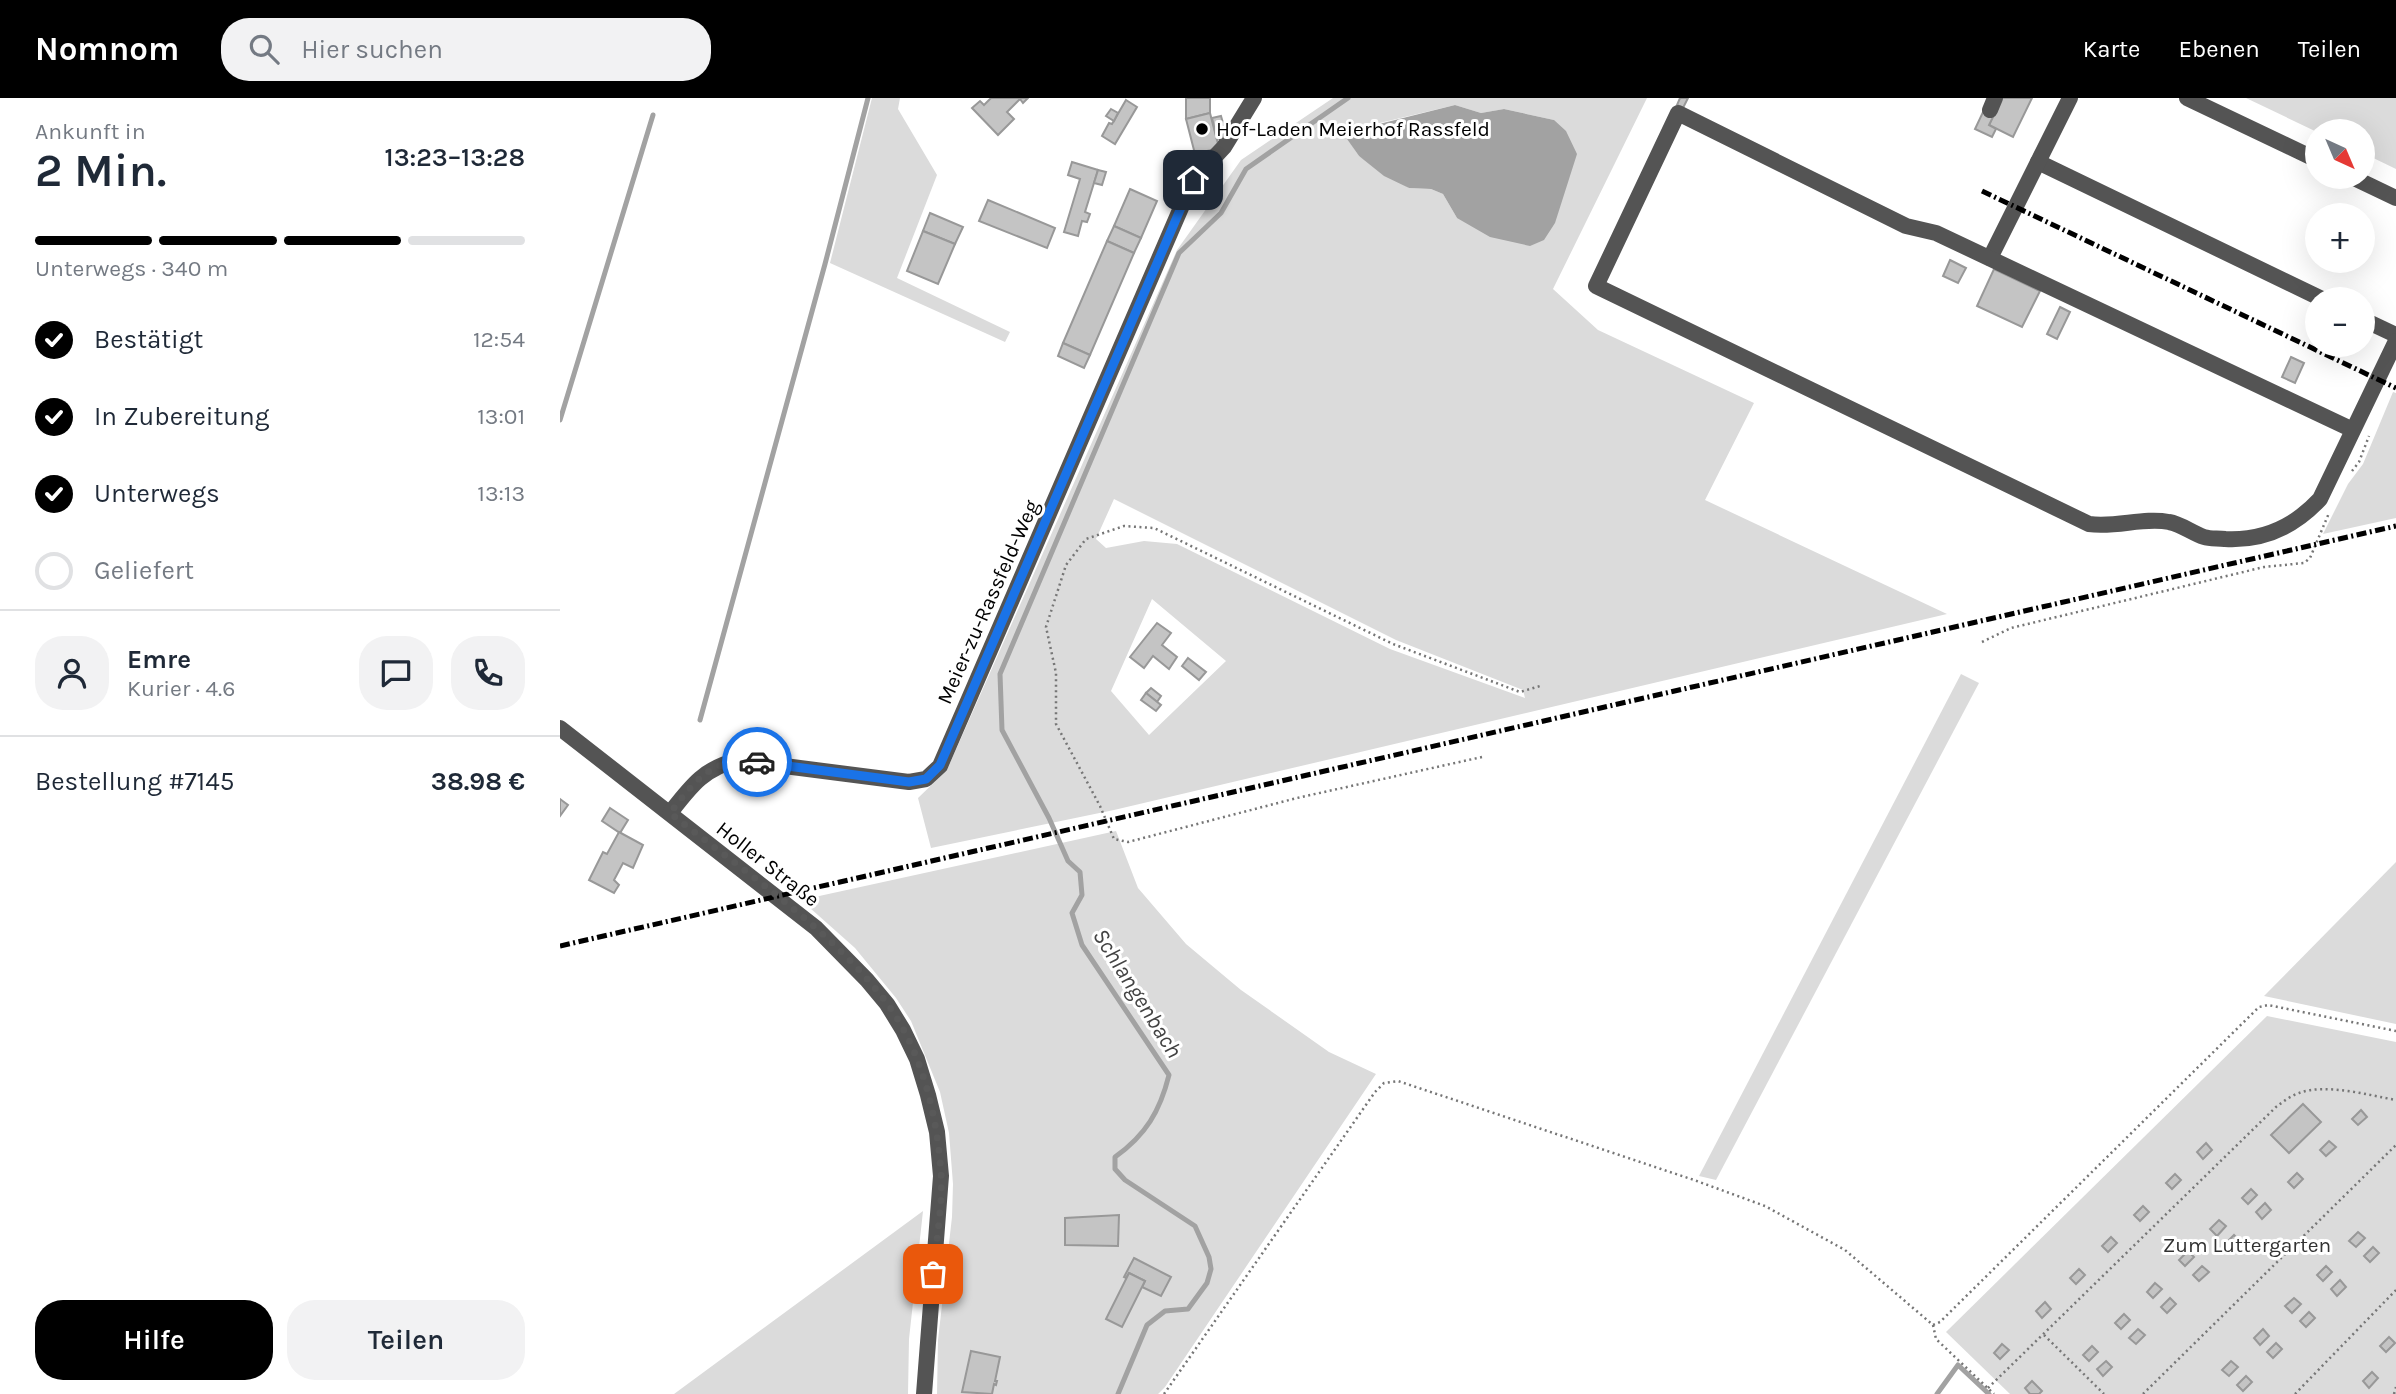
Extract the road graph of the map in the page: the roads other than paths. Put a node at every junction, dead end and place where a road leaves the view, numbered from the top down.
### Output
1 (1254, 98) edge
2 (2070, 98) edge
3 (2187, 98) edge
4 (2305, 154) edge
5 (2038, 162) junction
6 (2375, 188) edge
7 (2396, 198) edge
8 (1990, 258) junction
9 (2305, 291) edge
10 (2375, 325) edge
11 (2396, 335) edge
12 (2396, 341) edge
13 (2353, 430) junction
14 (560, 728) edge
15 (670, 813) junction
16 (924, 1394) edge

1 - 15 street, Meier-zu-Rassfeld-Weg
2 - 5 street
3 - 4 street
5 - 8 street
5 - 9 street
6 - 7 street
8 - 13 street
8 - 13 street
10 - 11 street
12 - 13 street
14 - 15 street, Holler Straße
15 - 16 street, Holler Straße

